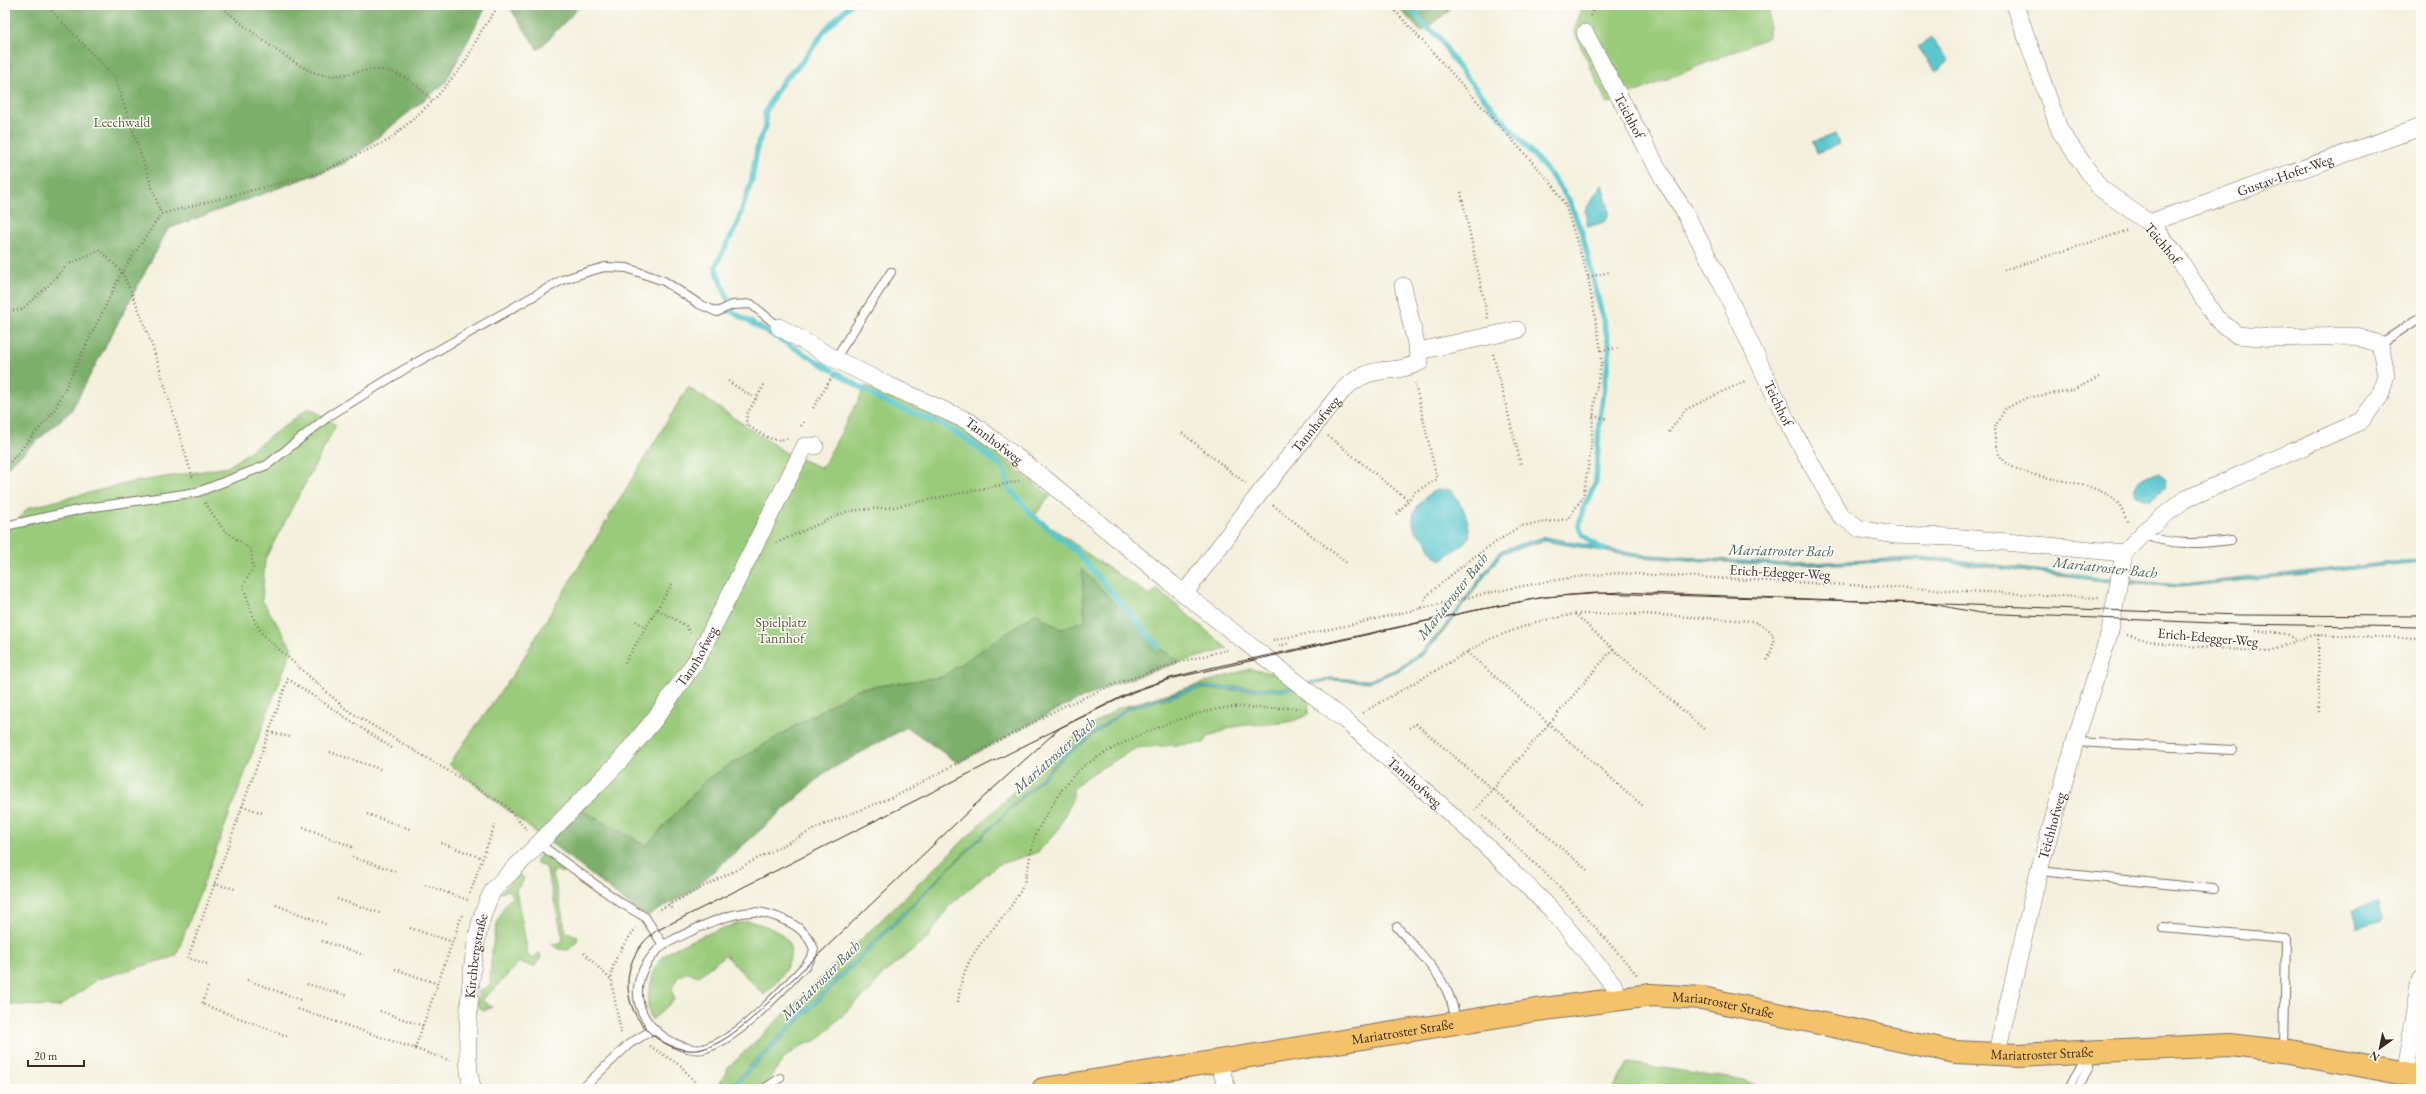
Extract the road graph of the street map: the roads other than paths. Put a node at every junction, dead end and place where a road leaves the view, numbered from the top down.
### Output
1 (2015, 5) edge
2 (1585, 33) dead end
3 (2421, 127) edge
4 (2149, 223) junction
5 (891, 272) dead end
6 (1404, 286) dead end
7 (2421, 317) edge
8 (779, 328) joint
9 (1517, 330) dead end
10 (2380, 344) junction
11 (1415, 358) junction
12 (838, 360) junction
13 (815, 446) road end
14 (5, 526) edge
15 (2231, 540) dead end
16 (2130, 550) junction
17 (1184, 594) junction
18 (2075, 742) junction
19 (2233, 750) dead end
20 (538, 843) junction
21 (2039, 871) junction
22 (2213, 888) dead end
23 (1397, 927) dead end
24 (2163, 928) dead end
25 (663, 944) junction
26 (2421, 980) edge
27 (1618, 998) junction
28 (1455, 1024) junction
29 (654, 1029) junction
30 (2284, 1051) junction
31 (2087, 1052) junction
32 (1996, 1056) junction
33 (1218, 1060) junction
34 (2413, 1076) edge
35 (780, 1078) dead end
36 (473, 1089) edge
37 (582, 1089) edge
38 (764, 1089) edge
39 (1043, 1089) edge
40 (1226, 1089) edge
41 (2068, 1089) edge
42 (2078, 1089) edge

1 - 4 street, Teichhof
2 - 16 street, Teichhof
3 - 4 street, Gustav-Hofer-Weg
4 - 10 street, Teichhof
5 - 12 lane
6 - 11 street
7 - 10 lane
8 - 12 street, Tannhofweg
8 - 14 lane
9 - 11 street, Tannhofweg
10 - 16 street
11 - 17 street, Tannhofweg
12 - 17 street, Tannhofweg
13 - 20 street, Tannhofweg
15 - 16 lane
16 - 18 street, Teichhofweg
17 - 27 street, Tannhofweg
18 - 19 lane
18 - 21 street, Teichhofweg
20 - 25 lane
20 - 36 street, Kirchbergstraße
21 - 22 lane
21 - 32 street, Teichhofweg
23 - 28 lane
24 - 30 lane
25 - 29 lane
25 - 29 lane
26 - 34 street, Mariatroster Straße
27 - 28 main road, Mariatroster Straße
27 - 32 main road, Mariatroster Straße
28 - 33 main road, Mariatroster Straße
29 - 37 lane
30 - 31 main road, Mariatroster Straße
30 - 34 main road, Mariatroster Straße
31 - 32 main road, Mariatroster Straße
31 - 41 lane
31 - 42 lane
33 - 39 main road, Mariatroster Straße
33 - 40 street
35 - 38 lane

